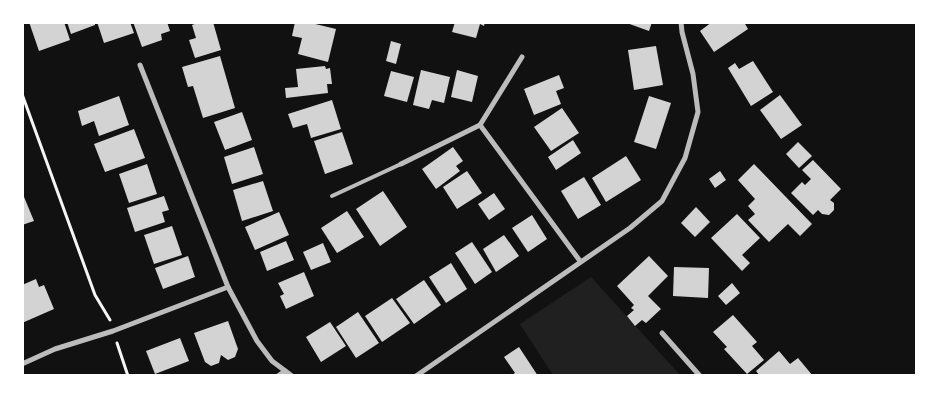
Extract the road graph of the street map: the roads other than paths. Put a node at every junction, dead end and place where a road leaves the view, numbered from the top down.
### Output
1 (681, 22) edge
2 (522, 57) dead end
3 (140, 64) dead end
4 (480, 125) junction
5 (401, 164) joint
6 (332, 196) dead end
7 (580, 261) junction
8 (228, 287) junction
9 (662, 333) dead end
10 (22, 364) edge
11 (285, 371) junction
12 (278, 376) edge
13 (292, 376) edge
14 (416, 376) edge
15 (700, 376) edge

1 - 7 street
2 - 4 street
3 - 8 street
4 - 5 street
4 - 7 street
5 - 6 lane
7 - 14 street
8 - 10 street
8 - 11 street
9 - 15 street
11 - 12 street
11 - 13 street

